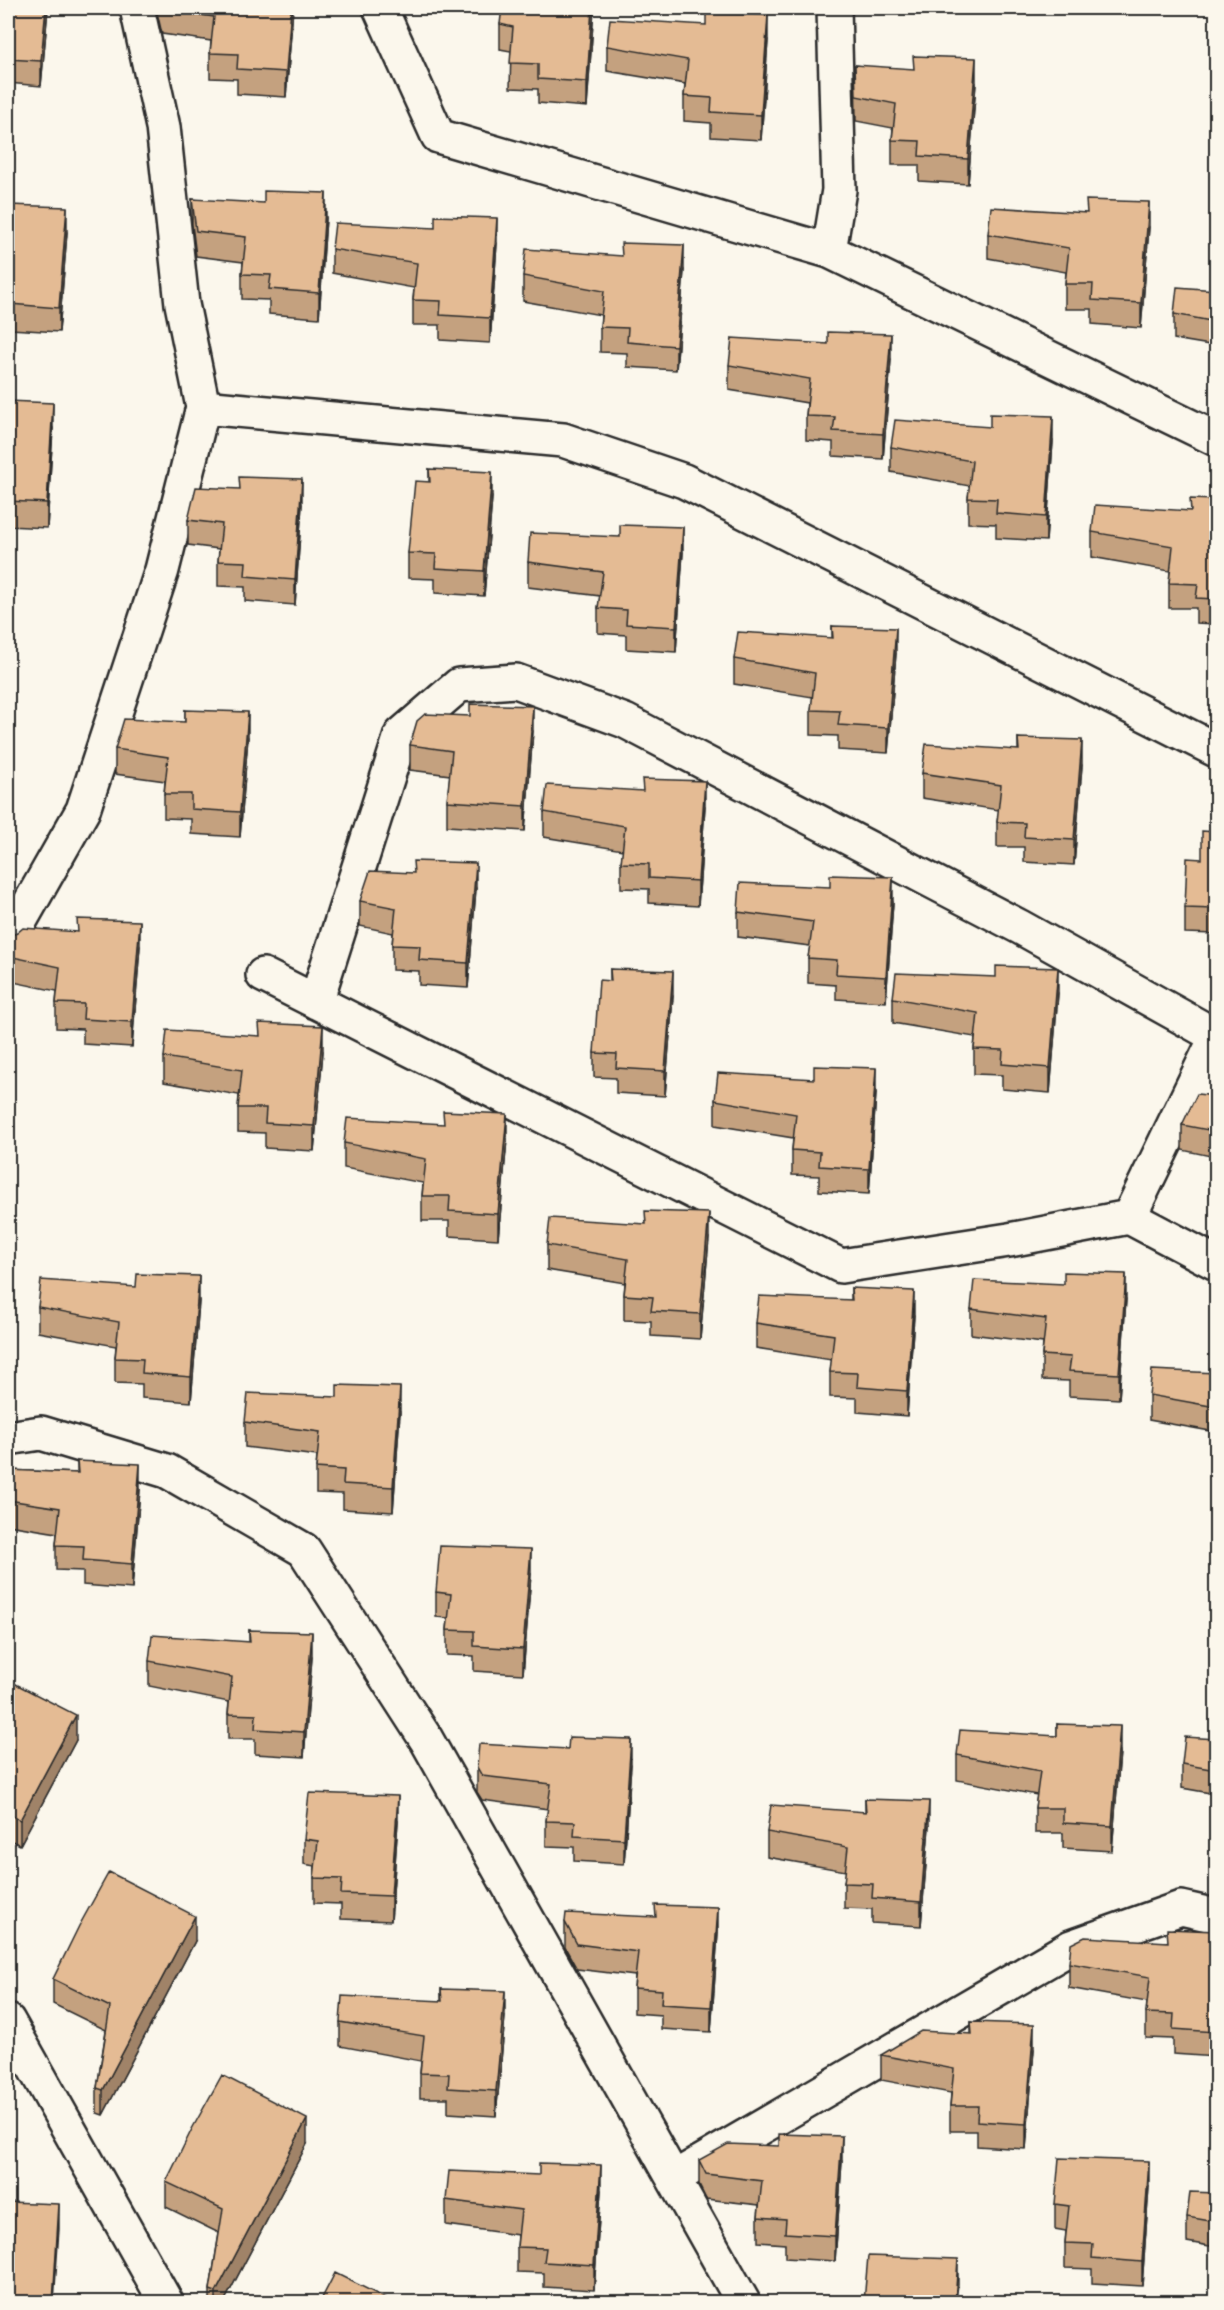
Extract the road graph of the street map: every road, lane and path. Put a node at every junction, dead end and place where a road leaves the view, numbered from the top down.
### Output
1 (136, 8) edge
2 (380, 8) edge
3 (834, 8) edge
4 (829, 251) junction
5 (204, 407) junction
6 (1216, 440) edge
7 (1216, 750) edge
8 (8, 942) edge
9 (263, 975) dead end
10 (316, 1002) junction
11 (1216, 1037) edge
12 (1129, 1217) junction
13 (1216, 1263) edge
14 (8, 1438) edge
15 (1216, 1916) edge
16 (8, 2021) edge
17 (674, 2178) junction
18 (166, 2302) edge
19 (743, 2302) edge

1 - 5 street
2 - 4 street
3 - 4 street
4 - 6 street
5 - 7 street
5 - 8 street
9 - 10 street
10 - 11 street
10 - 12 street
11 - 12 street
12 - 13 street
14 - 17 street
15 - 17 street
16 - 18 street
17 - 19 street

